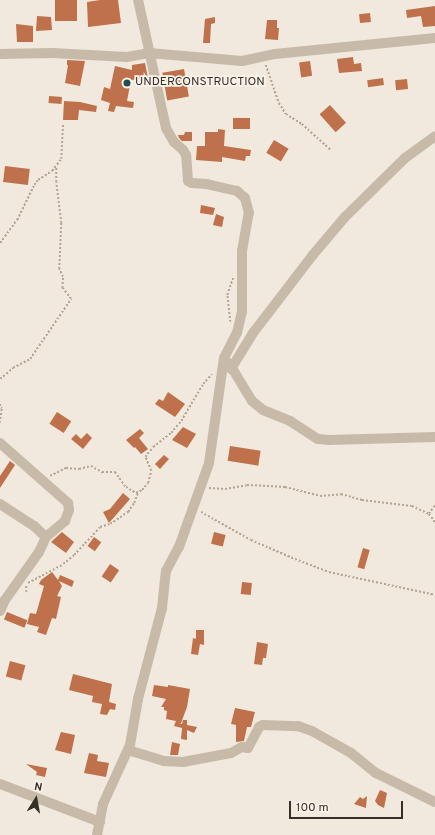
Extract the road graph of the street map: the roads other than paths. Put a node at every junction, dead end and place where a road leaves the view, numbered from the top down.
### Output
1 (138, 0) edge
2 (435, 38) edge
3 (149, 53) junction
4 (0, 54) edge
5 (435, 136) edge
6 (227, 362) junction
7 (435, 437) edge
8 (0, 443) edge
9 (0, 504) edge
10 (46, 537) junction
11 (0, 611) edge
12 (128, 750) junction
13 (0, 784) edge
14 (435, 802) edge
15 (100, 822) junction
16 (97, 835) edge

1 - 3 street
2 - 3 street
3 - 4 street
3 - 6 street
5 - 6 street
6 - 7 street
6 - 12 street
8 - 10 street
9 - 10 street
10 - 11 street
12 - 14 street
12 - 15 street
13 - 15 street
15 - 16 street

